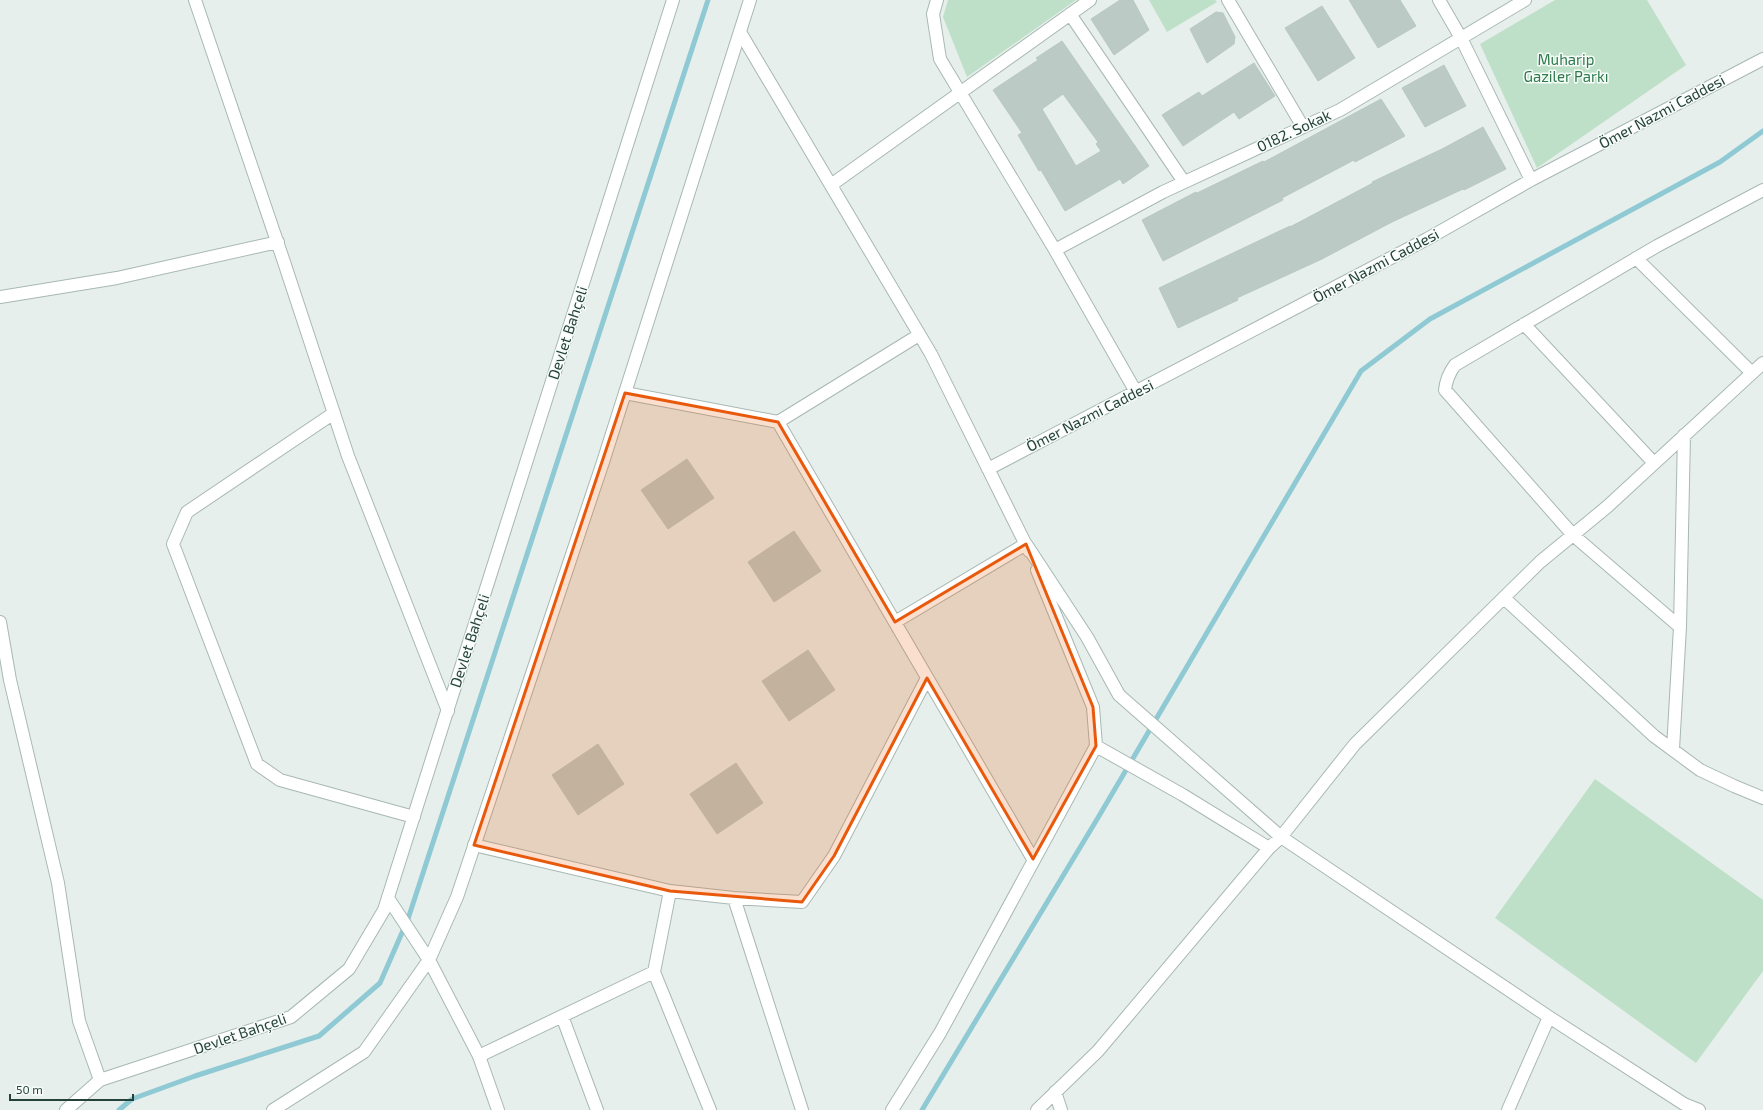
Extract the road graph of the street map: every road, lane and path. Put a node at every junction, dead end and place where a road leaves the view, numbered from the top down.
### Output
1 (195, 0) edge
2 (673, 0) edge
3 (750, 0) edge
4 (937, 0) edge
5 (1090, 0) edge
6 (1228, 0) edge
7 (1439, 0) edge
8 (1525, 0) edge
9 (1070, 14) junction
10 (740, 32) junction
11 (1461, 38) junction
12 (1763, 60) edge
13 (961, 92) junction
14 (1303, 127) junction
15 (1532, 180) junction
16 (1184, 182) junction
17 (831, 185) junction
18 (1763, 190) edge
19 (278, 242) junction
20 (1055, 250) junction
21 (1636, 258) junction
22 (0, 297) edge
23 (1524, 324) junction
24 (919, 335) junction
25 (1763, 363) edge
26 (1752, 373) junction
27 (1136, 392) junction
28 (625, 393) junction
29 (334, 413) junction
30 (778, 422) junction
31 (1684, 435) junction
32 (1654, 463) junction
33 (988, 469) junction
34 (1573, 535) junction
35 (1026, 544) junction
36 (1504, 598) junction
37 (0, 622) edge
38 (895, 622) junction
39 (1680, 627) junction
40 (927, 678) junction
41 (448, 711) junction
42 (1096, 746) junction
43 (1673, 749) junction
44 (1763, 798) edge
45 (414, 816) junction
46 (1281, 837) junction
47 (474, 845) junction
48 (1269, 848) junction
49 (1033, 859) junction
50 (670, 892) junction
51 (388, 898) junction
52 (734, 898) junction
53 (429, 960) junction
54 (654, 972) junction
55 (562, 1016) junction
56 (1549, 1017) junction
57 (479, 1056) junction
58 (100, 1080) junction
59 (1055, 1092) junction
60 (66, 1110) edge
61 (273, 1110) edge
62 (498, 1110) edge
63 (597, 1110) edge
64 (710, 1110) edge
65 (802, 1110) edge
66 (892, 1110) edge
67 (1037, 1110) edge
68 (1061, 1110) edge
69 (1508, 1110) edge
70 (1699, 1110) edge

1 - 19 street
2 - 41 street, Devlet Bahçeli
3 - 10 street
4 - 13 street
5 - 9 street
6 - 14 street
7 - 11 street
8 - 11 street, 0182. Sokak
9 - 13 street
9 - 16 street
10 - 17 street
10 - 28 street
11 - 14 street, 0182. Sokak
11 - 15 street
12 - 15 street, Ömer Nazmi Caddesi
13 - 17 street
13 - 20 street
14 - 16 street, 0182. Sokak
15 - 27 street, Ömer Nazmi Caddesi
16 - 20 street, 0182. Sokak
17 - 24 street
18 - 21 street
19 - 22 street
19 - 29 street
20 - 27 street
21 - 23 street
21 - 26 street
23 - 32 street
23 - 34 street
24 - 30 street
24 - 33 street
25 - 26 street
26 - 31 street
27 - 33 street, Ömer Nazmi Caddesi
28 - 30 street
28 - 47 street
29 - 41 street
29 - 45 street
30 - 38 street
31 - 32 street
31 - 39 street
32 - 34 street
33 - 35 street
34 - 36 street
34 - 39 street
35 - 38 street
35 - 42 street
35 - 46 street
36 - 43 street
36 - 46 street
37 - 58 street
38 - 40 street
39 - 43 street
40 - 49 street
40 - 52 street
41 - 45 street, Devlet Bahçeli
42 - 48 street
42 - 49 street
43 - 44 street
45 - 51 street, Devlet Bahçeli
46 - 48 street
46 - 56 street
47 - 50 street
47 - 53 street
48 - 59 street
49 - 66 street
50 - 52 street
50 - 54 street
51 - 53 street
51 - 58 street, Devlet Bahçeli
52 - 65 street
53 - 57 street
53 - 61 street
54 - 55 street
54 - 64 street
55 - 57 street
55 - 63 street
56 - 69 street
56 - 70 street
57 - 62 street
58 - 60 street, Devlet Bahçeli
59 - 67 street
59 - 68 street

